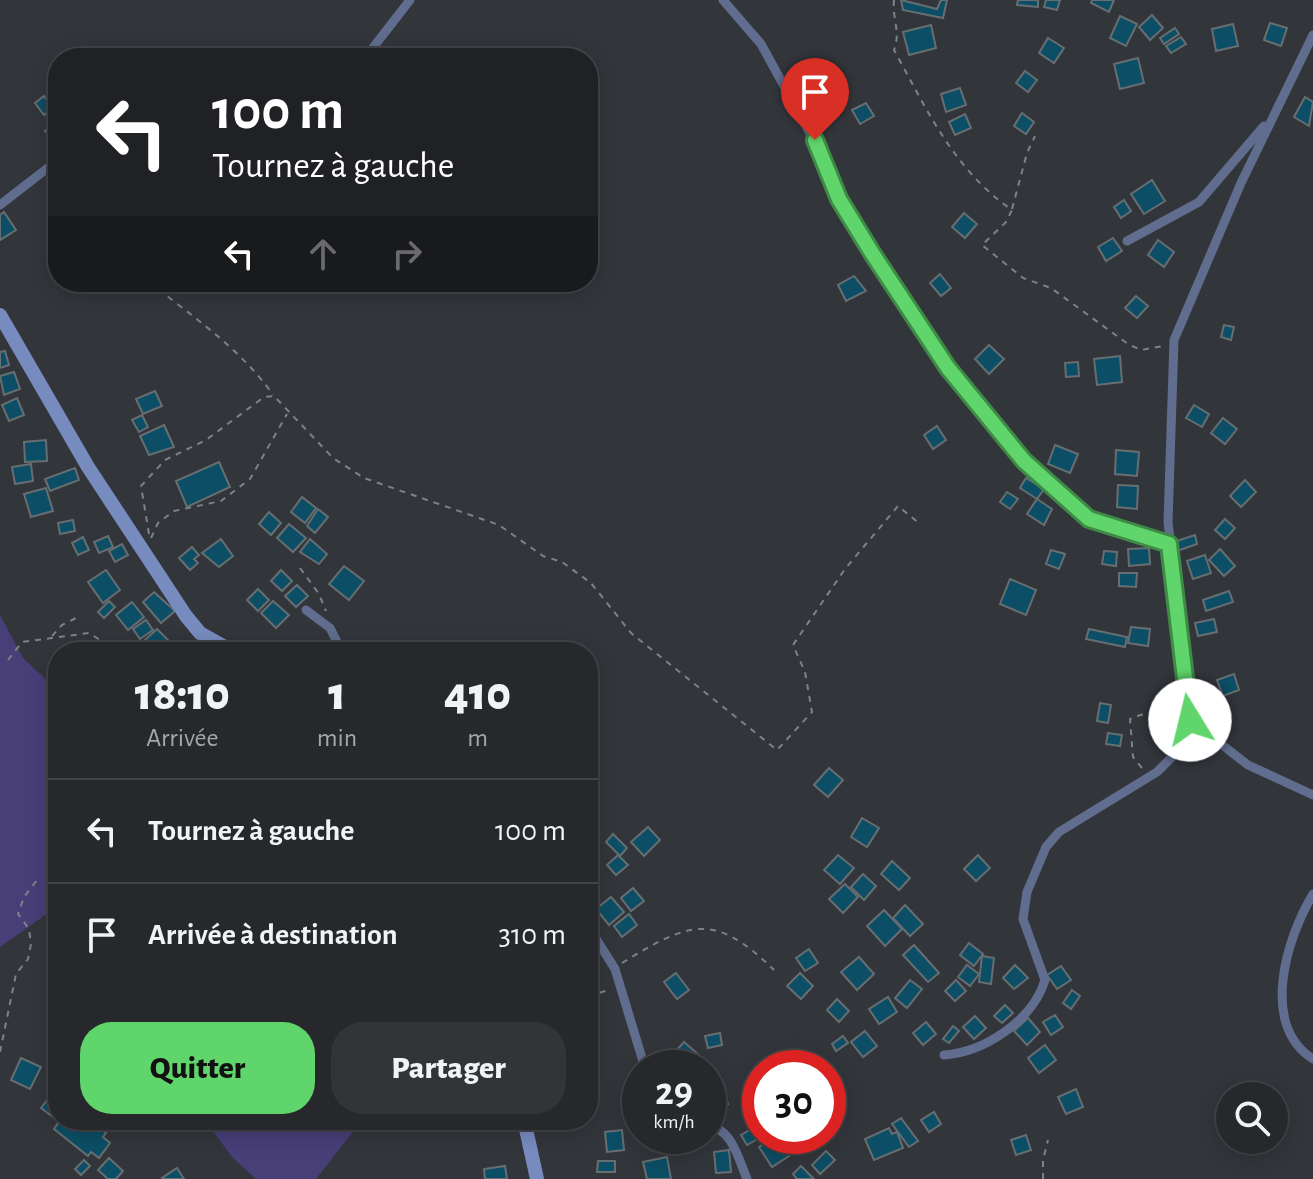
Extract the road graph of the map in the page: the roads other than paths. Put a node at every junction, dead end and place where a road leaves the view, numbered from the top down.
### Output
1 (410, 0) edge
2 (723, 0) edge
3 (1313, 35) edge
4 (373, 48) edge
5 (1274, 114) junction
6 (48, 168) edge
7 (0, 205) edge
8 (1127, 241) dead end
9 (0, 315) edge
10 (1169, 544) junction
11 (306, 610) dead end
12 (216, 642) edge
13 (337, 642) edge
14 (1190, 720) junction
15 (1313, 795) edge
16 (1313, 894) edge
17 (598, 942) edge
18 (640, 1050) edge
19 (944, 1055) dead end
20 (1313, 1059) edge
21 (526, 1130) edge
22 (726, 1135) edge
23 (537, 1179) edge
24 (747, 1179) edge

1 - 4 street
2 - 10 street
3 - 5 street
5 - 8 street
5 - 10 street
6 - 7 street
9 - 12 street
10 - 14 street
11 - 13 street
14 - 15 street
14 - 19 street
16 - 20 street
17 - 18 street
21 - 23 street
22 - 24 street

